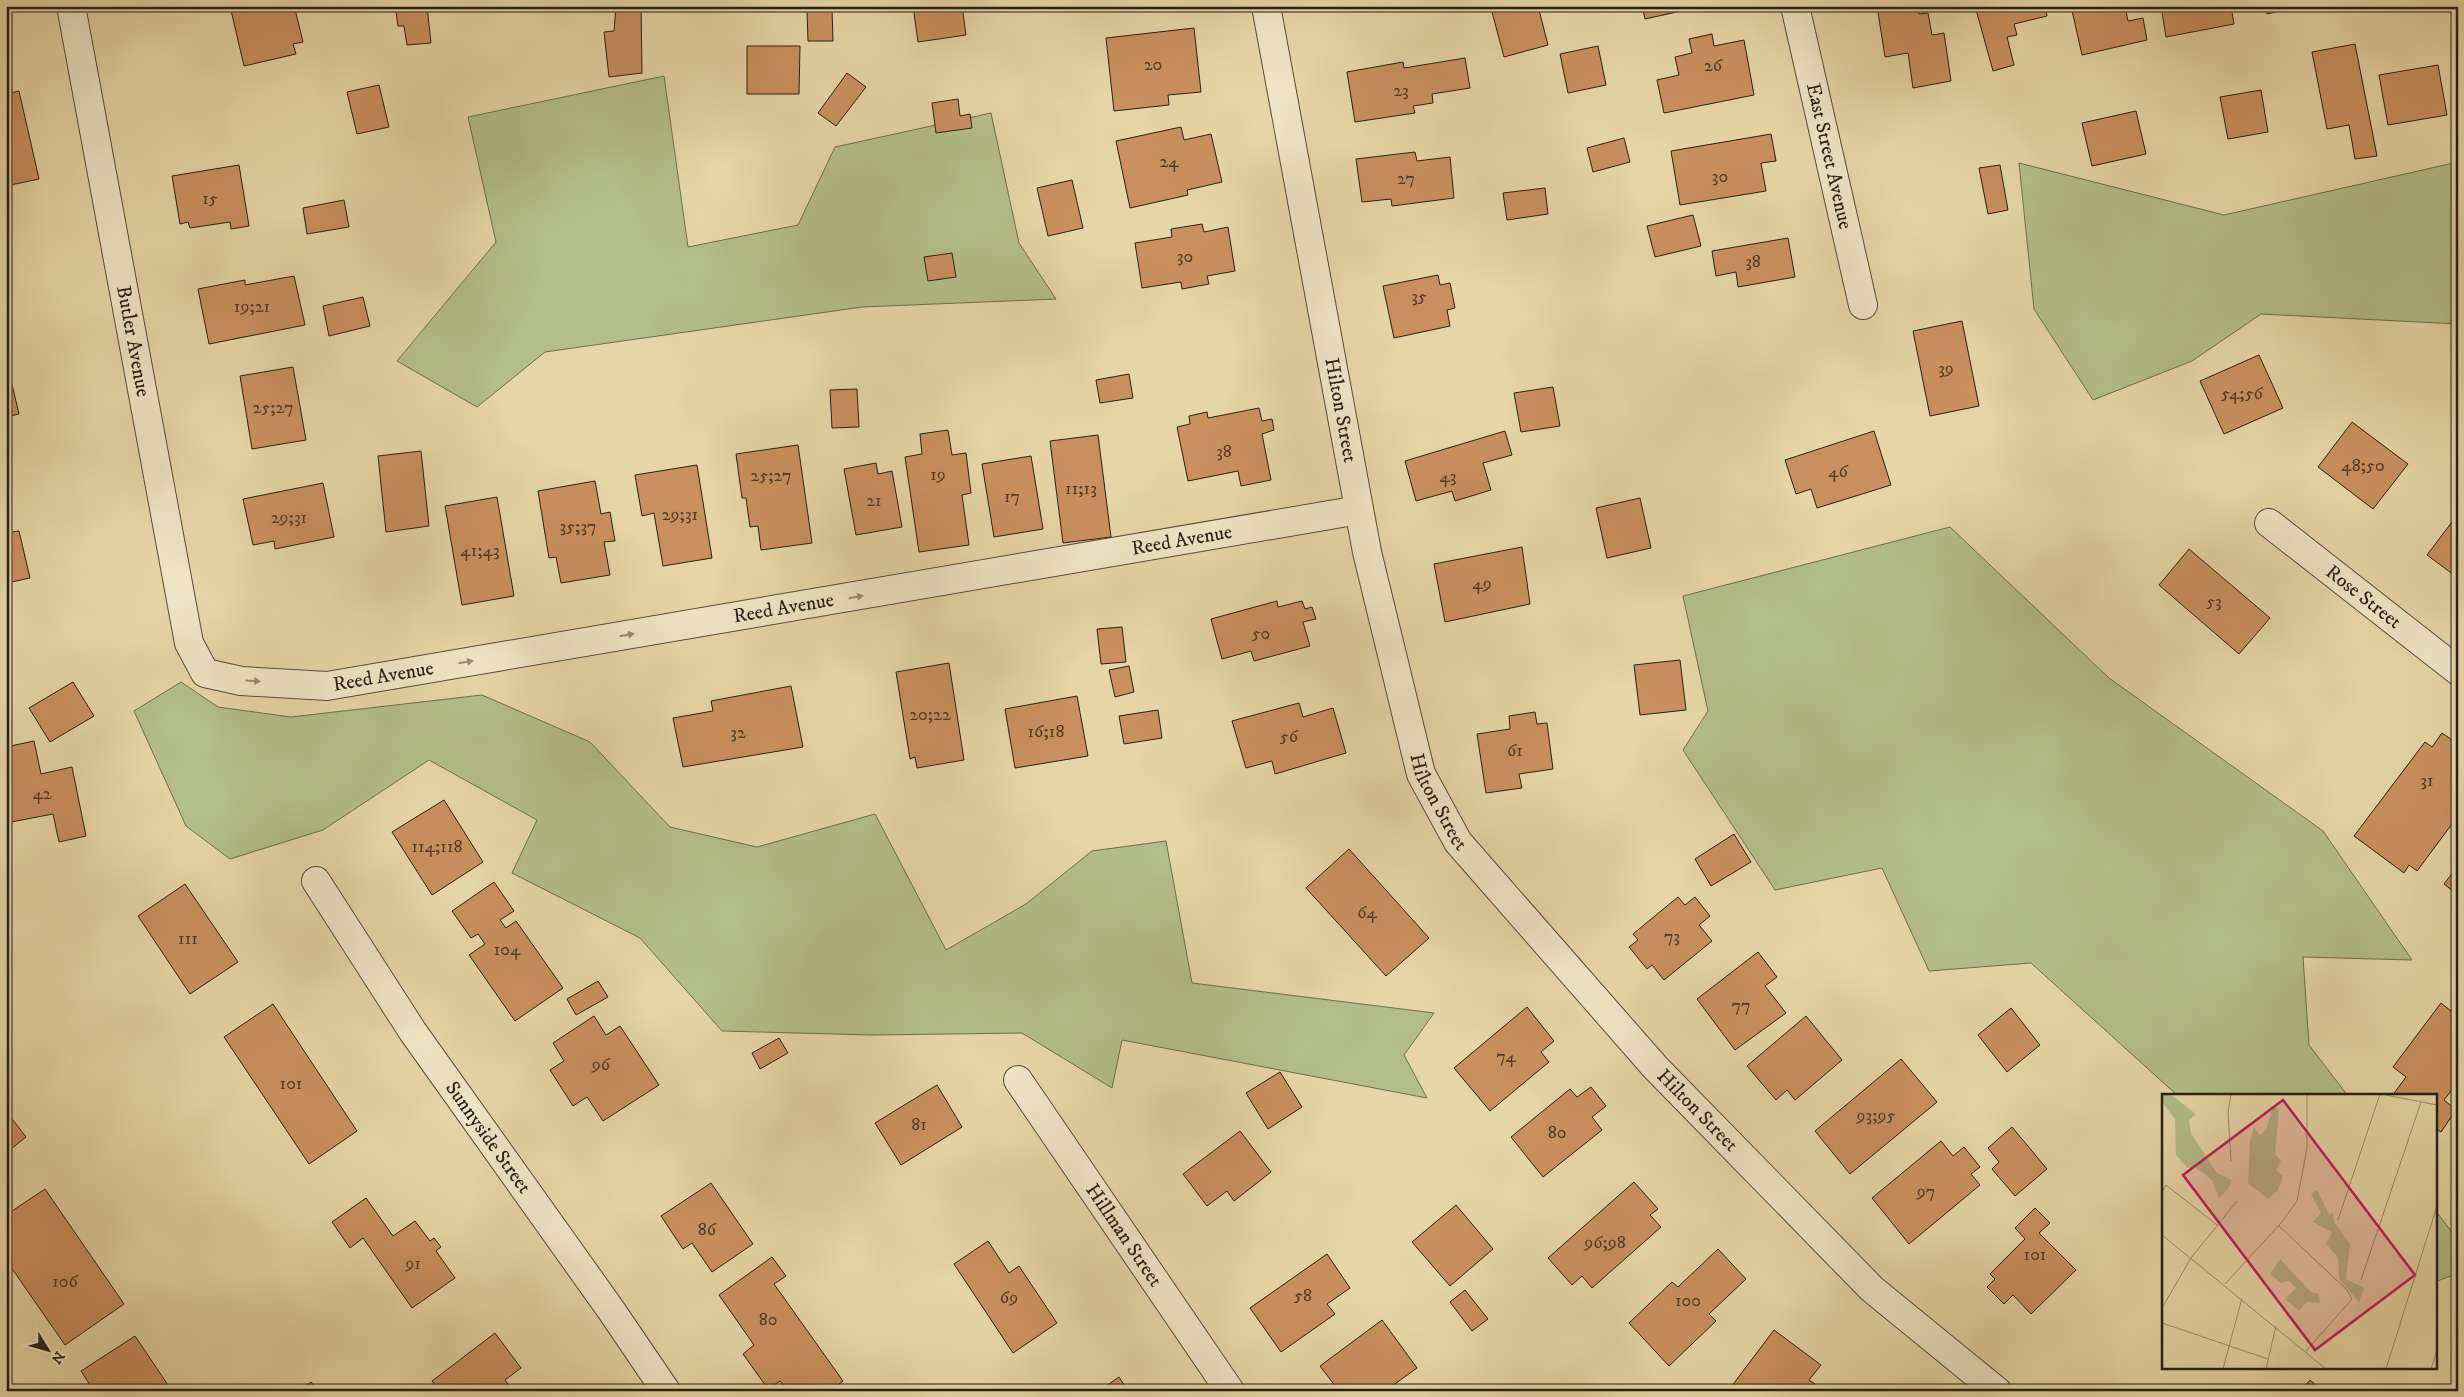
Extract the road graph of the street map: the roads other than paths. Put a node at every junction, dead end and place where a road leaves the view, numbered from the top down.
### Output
1 (71, 6) edge
2 (1266, 6) edge
3 (1795, 6) edge
4 (1863, 305) dead end
5 (1359, 510) junction
6 (2269, 523) dead end
7 (2458, 671) edge
8 (205, 673) joint
9 (316, 881) dead end
10 (1018, 1080) dead end
11 (666, 1391) edge
12 (1230, 1391) edge
13 (1997, 1391) edge

1 - 8 street, Butler Avenue
2 - 5 street, Hilton Street
3 - 4 street, East Street Avenue
8 -> 5 street, Reed Avenue
5 - 13 street, Hilton Street
6 - 7 street, Rose Street
9 - 11 street, Sunnyside Street
10 - 12 street, Hillman Street

